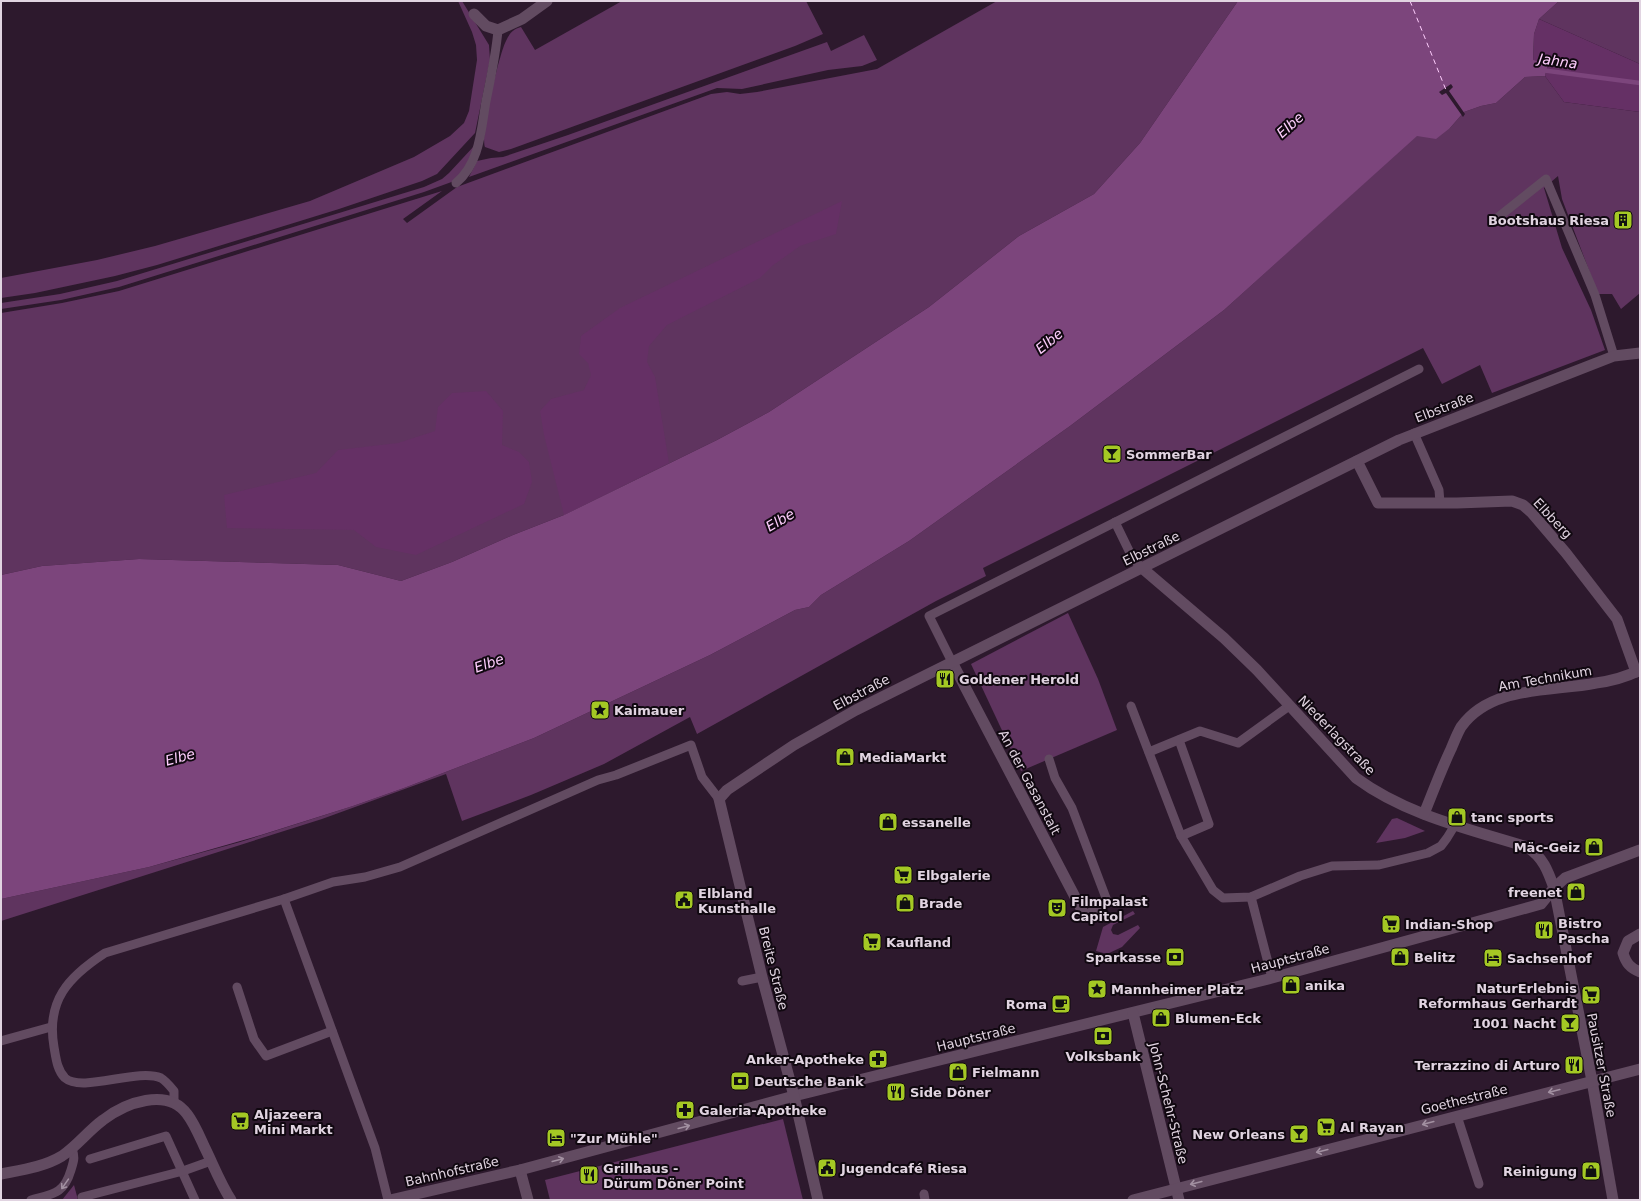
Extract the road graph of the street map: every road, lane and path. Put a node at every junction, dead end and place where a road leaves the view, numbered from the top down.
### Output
1 (547, 1) edge
2 (474, 14) dead end
3 (498, 30) junction
4 (456, 183) dead end
5 (1497, 218) dead end
6 (1640, 353) edge
7 (1614, 356) junction
8 (1419, 368) dead end
9 (1414, 433) junction
10 (1357, 461) junction
11 (1440, 503) junction
12 (1115, 522) junction
13 (1142, 568) junction
14 (952, 662) junction
15 (1638, 671) edge
16 (1131, 706) dead end
17 (1289, 706) junction
18 (1179, 740) junction
19 (1149, 752) junction
20 (1049, 759) dead end
21 (719, 799) junction
22 (1424, 814) junction
23 (1455, 825) junction
24 (1181, 836) junction
25 (1640, 850) edge
26 (1554, 888) junction
27 (1251, 897) junction
28 (284, 899) junction
29 (1084, 916) joint
30 (1640, 934) edge
31 (1640, 972) edge
32 (762, 977) junction
33 (1272, 978) junction
34 (742, 981) dead end
35 (237, 987) dead end
36 (1133, 1013) junction
37 (51, 1027) junction
38 (332, 1031) junction
39 (1, 1041) edge
40 (1640, 1069) edge
41 (1592, 1081) junction
42 (794, 1096) junction
43 (174, 1103) junction
44 (1457, 1116) junction
45 (72, 1148) junction
46 (90, 1160) dead end
47 (211, 1161) junction
48 (520, 1170) junction
49 (183, 1172) junction
50 (1, 1174) edge
51 (1479, 1184) dead end
52 (1176, 1189) junction
53 (82, 1197) dead end
54 (31, 1200) edge
55 (195, 1200) edge
56 (231, 1200) edge
57 (389, 1200) edge
58 (528, 1200) edge
59 (818, 1200) edge
60 (1132, 1200) edge
61 (1179, 1200) edge
62 (1613, 1200) edge

1 - 3 street
2 - 3 street
3 - 4 lane
5 - 7 lane
6 - 7 street, Elbstraße
7 - 9 street, Elbstraße
8 - 12 lane
9 - 10 street, Elbstraße
9 - 11 lane
10 - 11 street, Elbberg
10 - 13 street, Elbstraße
11 - 15 street, Elbberg
12 - 13 lane
12 - 14 lane
13 - 14 street, Elbstraße
13 - 17 street, Niederlagstraße
14 - 21 street, Elbstraße
14 - 29 street, An der Gasanstalt
15 - 22 street, Am Technikum
16 - 19 lane
17 - 18 lane
17 - 22 street, Niederlagstraße
18 - 19 lane
18 - 24 lane
19 - 24 lane
20 - 29 lane
21 - 28 lane
21 - 32 street, Breite Straße
22 - 23 street, Niederlagstraße
23 - 26 street, Niederlagstraße
23 - 27 lane
24 - 27 lane
25 - 26 street, Hauptstraße
26 - 33 street, Hauptstraße
26 - 41 street, Pausitzer Straße
27 - 33 lane
28 - 37 lane
28 - 38 lane
30 - 31 street
32 - 34 lane
32 - 42 street, Breite Straße
33 - 36 street, Hauptstraße
35 - 38 lane
36 - 42 street, Hauptstraße
36 - 52 street, John-Schehr-Straße
37 - 39 lane
37 - 43 lane
38 - 57 lane
40 - 41 street, Goethestraße
41 -> 44 street, Goethestraße
41 - 62 street, Pausitzer Straße
48 -> 42 street, Hauptstraße
42 - 59 street, Breite Straße
43 - 45 street
43 - 47 street
44 - 51 lane
44 -> 52 street, Goethestraße
45 - 50 street
45 -> 54 lane
46 - 49 lane
47 - 49 lane
47 - 56 street
48 - 57 street, Bahnhofstraße
48 - 58 street
49 - 53 lane
49 - 55 lane
52 - 60 street, Goethestraße
52 - 61 street, John-Schehr-Straße

